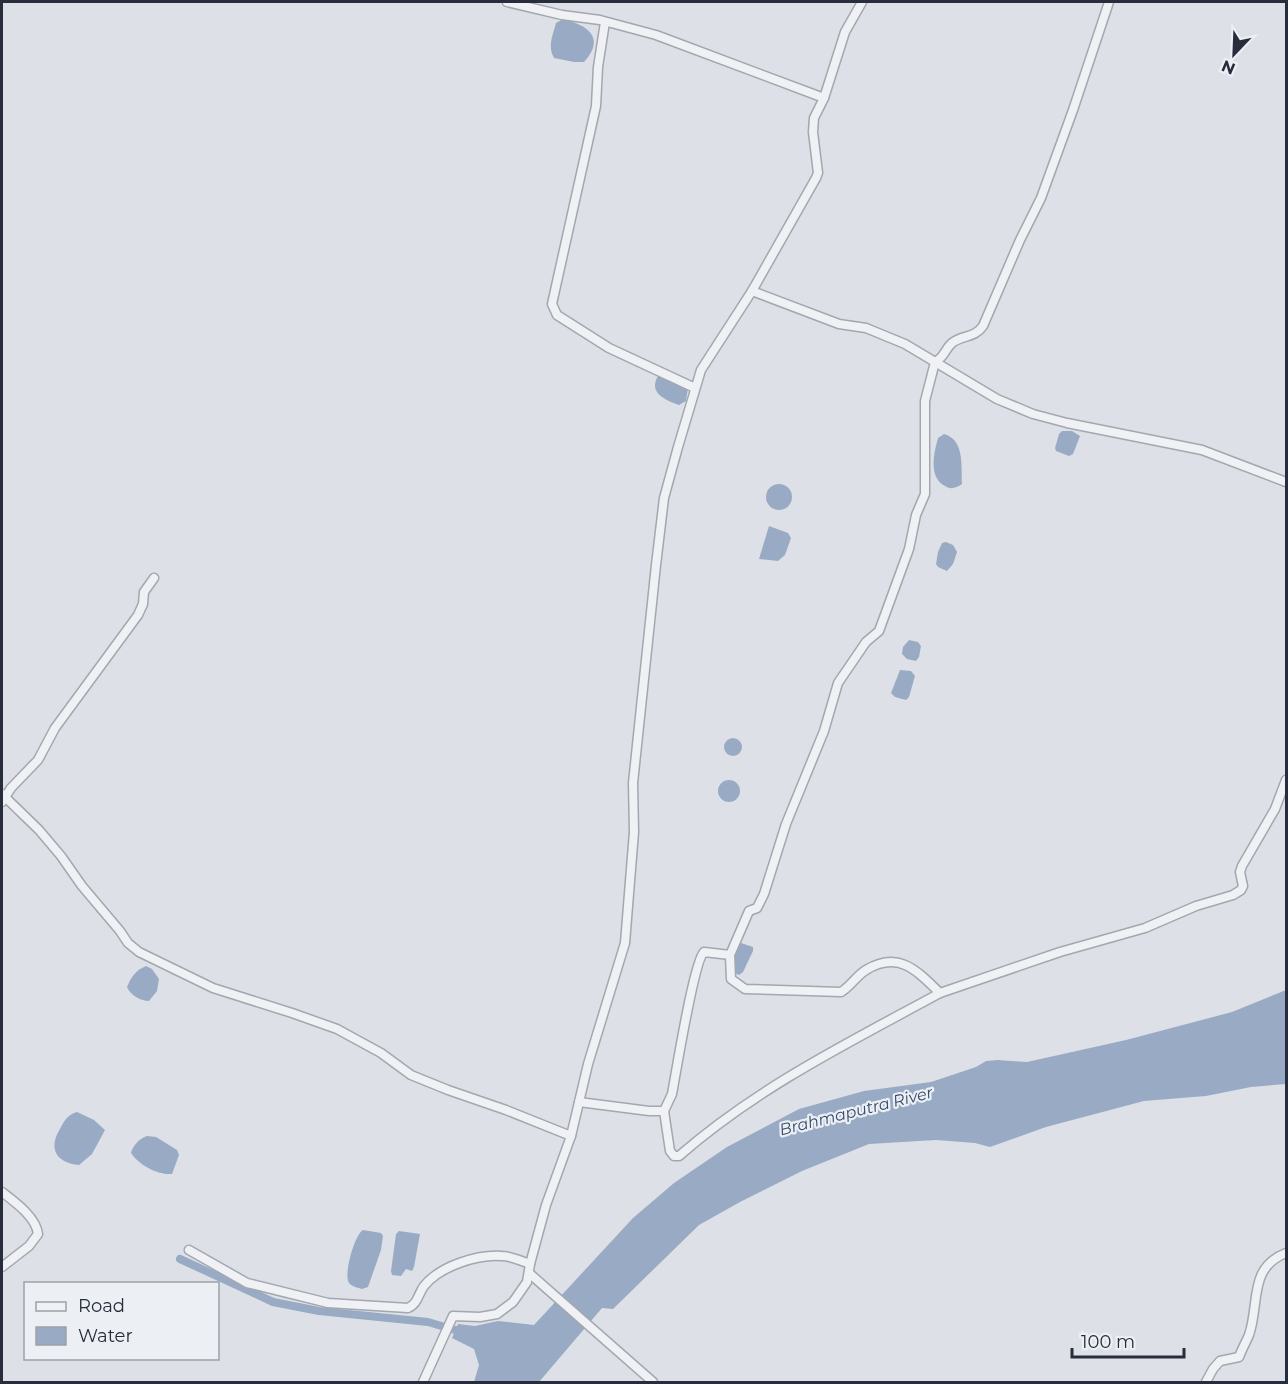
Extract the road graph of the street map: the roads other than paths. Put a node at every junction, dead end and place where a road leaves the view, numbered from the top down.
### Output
1 (507, 2) edge
2 (862, 2) edge
3 (1109, 2) edge
4 (605, 22) junction
5 (824, 98) junction
6 (752, 291) junction
7 (935, 362) junction
8 (695, 388) junction
9 (1287, 482) edge
10 (154, 578) dead end
11 (1287, 780) edge
12 (3, 797) edge
13 (729, 955) junction
14 (940, 993) junction
15 (579, 1102) junction
16 (664, 1111) junction
17 (571, 1136) junction
18 (2, 1192) edge
19 (189, 1250) dead end
20 (1287, 1253) edge
21 (2, 1267) edge
22 (530, 1268) junction
23 (423, 1383) edge
24 (653, 1383) edge
25 (1206, 1383) edge

1 - 4 street
2 - 5 street
3 - 7 street
4 - 5 street
4 - 8 street
5 - 6 street
6 - 7 street
6 - 8 street
7 - 9 street
7 - 13 street
8 - 15 street
10 - 12 street
11 - 14 street
12 - 17 street
13 - 14 street
13 - 16 street
14 - 16 street
15 - 16 street
15 - 17 street
17 - 22 street
18 - 21 street
19 - 22 street
20 - 25 street
22 - 23 street
22 - 24 street

